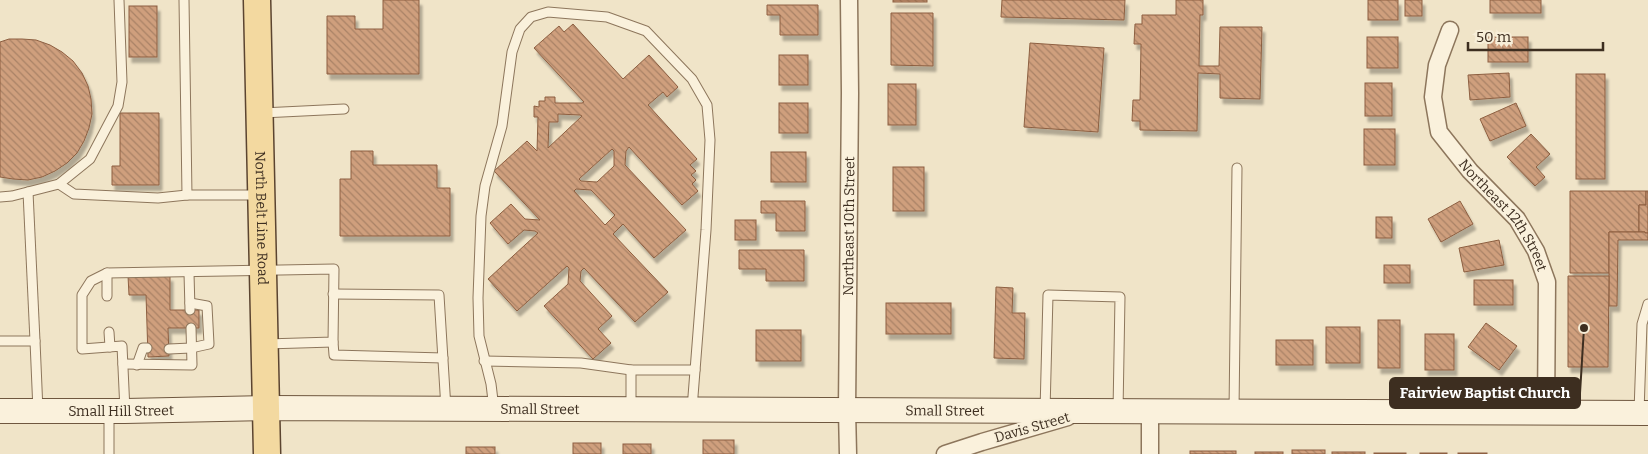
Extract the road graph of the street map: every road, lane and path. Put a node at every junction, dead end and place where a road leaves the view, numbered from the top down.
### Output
1 (119, 0) edge
2 (184, 0) edge
3 (257, 0) edge
4 (849, 0) edge
5 (1450, 30) dead end
6 (344, 109) dead end
7 (260, 113) junction
8 (1237, 168) dead end
9 (59, 184) junction
10 (28, 192) junction
11 (188, 195) junction
12 (262, 195) junction
13 (0, 196) edge
14 (263, 270) junction
15 (189, 273) junction
16 (107, 274) junction
17 (334, 294) junction
18 (107, 296) dead end
19 (1648, 304) edge
20 (191, 328) dead end
21 (109, 332) dead end
22 (0, 341) edge
23 (35, 341) junction
24 (333, 342) junction
25 (265, 344) junction
26 (110, 347) junction
27 (147, 348) dead end
28 (191, 348) junction
29 (168, 349) dead end
30 (443, 358) junction
31 (484, 361) junction
32 (123, 364) junction
33 (137, 365) junction
34 (631, 370) junction
35 (695, 370) junction
36 (255, 408) junction
37 (446, 409) junction
38 (494, 409) junction
39 (631, 409) junction
40 (692, 410) junction
41 (847, 410) junction
42 (0, 411) edge
43 (117, 411) junction
44 (1045, 411) junction
45 (1091, 411) junction
46 (1118, 411) junction
47 (38, 412) junction
48 (1150, 412) junction
49 (1234, 412) junction
50 (1546, 413) junction
51 (1644, 413) edge
52 (266, 449) edge
53 (109, 454) edge
54 (848, 454) edge
55 (945, 454) edge
56 (1150, 454) edge

1 - 9 lane
2 - 11 lane
3 - 7 main road, North Belt Line Road
4 - 41 street, Northeast 10th Street
5 - 50 street, Northeast 12th Street
6 - 7 lane
7 - 12 main road, North Belt Line Road
8 - 49 lane
9 - 10 lane
9 - 11 lane
10 - 13 lane
10 - 23 lane
11 - 12 lane
12 - 14 main road, North Belt Line Road
14 - 15 lane
14 - 17 lane
14 - 25 main road, North Belt Line Road
15 - 16 lane
15 - 28 lane
16 - 18 lane
16 - 26 lane
17 - 24 lane
17 - 30 lane
19 - 51 lane
20 - 28 lane
21 - 26 lane
22 - 23 lane
23 - 47 lane
24 - 25 lane
24 - 30 lane
25 - 36 main road, North Belt Line Road
26 - 32 lane
27 - 33 lane
28 - 29 lane
28 - 33 lane
30 - 37 lane
31 - 34 lane
31 - 35 lane
31 - 38 lane
32 - 33 lane
32 - 43 lane
34 - 35 lane
34 - 39 lane
35 - 40 lane
36 - 37 street, Small Street
36 - 43 street, Small Hill Street
36 - 52 main road, North Belt Line Road
37 - 38 street, Small Street
38 - 39 street, Small Street
39 - 40 street, Small Street
40 - 41 street, Small Street
41 - 44 street, Small Street
41 - 54 street, Northeast 10th Street
42 - 47 street, Small Hill Street
43 - 47 street, Small Hill Street
43 - 53 lane
44 - 45 street, Small Street
44 - 46 lane
45 - 46 street, Small Street
45 - 55 street, Davis Street
46 - 48 street, Small Street
48 - 49 street, Small Street
48 - 56 street
49 - 50 street, Small Street
50 - 51 street, Small Street

